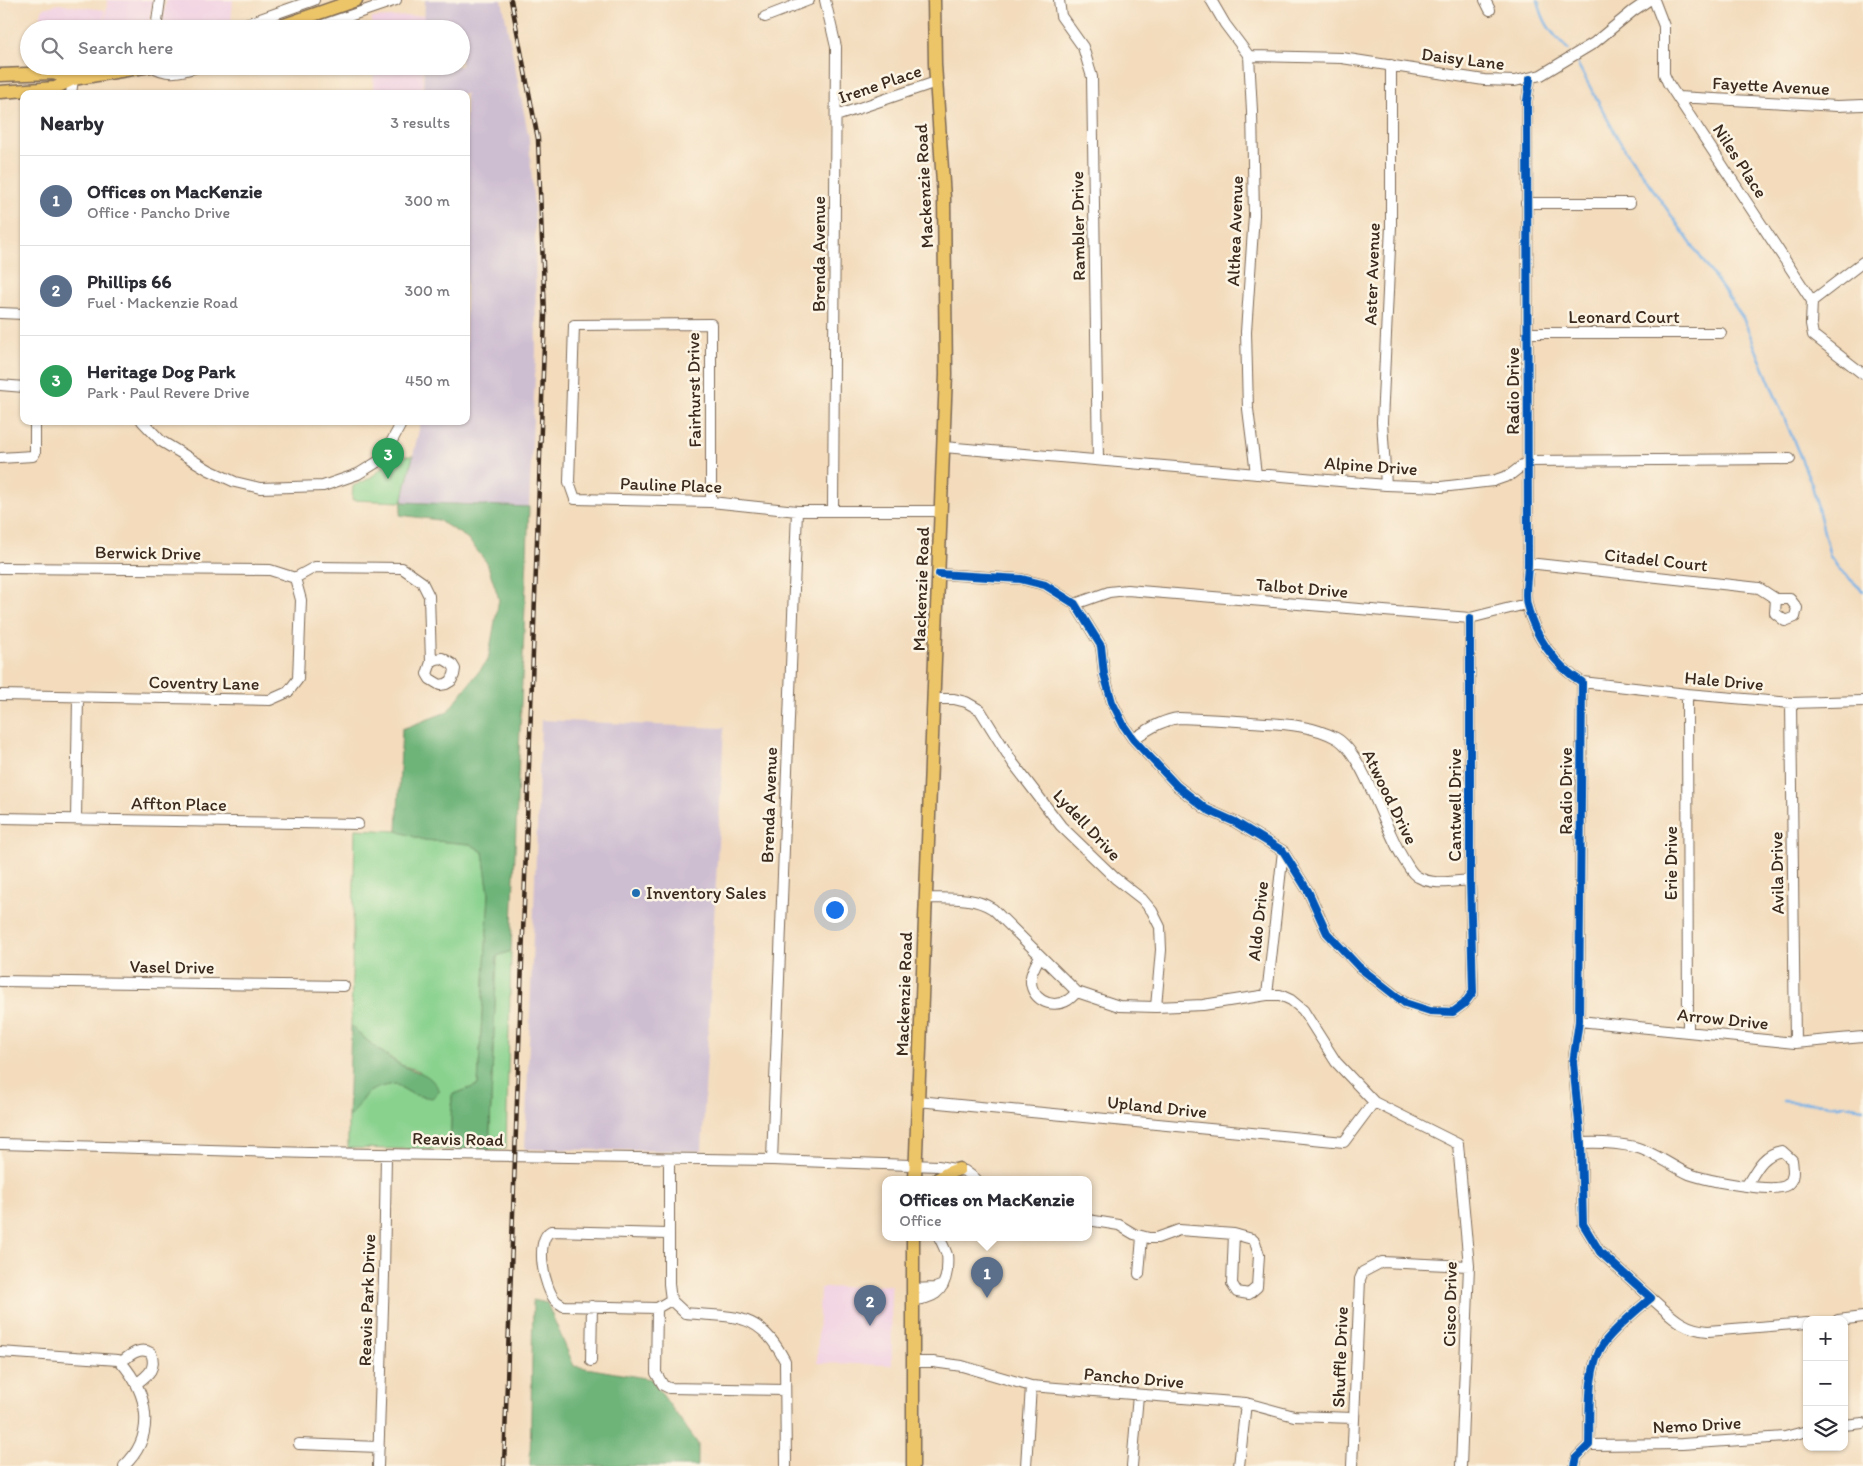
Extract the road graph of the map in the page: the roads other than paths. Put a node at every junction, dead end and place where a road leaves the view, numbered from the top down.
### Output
1 (160, 0) edge
2 (314, 0) edge
3 (356, 0) edge
4 (396, 0) edge
5 (809, 0) edge
6 (825, 0) edge
7 (934, 0) edge
8 (1059, 0) edge
9 (1211, 0) edge
10 (1485, 0) edge
11 (1649, 0) edge
12 (1654, 0) edge
13 (1490, 10) dead end
14 (765, 17) dead end
15 (157, 20) edge
16 (257, 20) edge
17 (299, 20) edge
18 (337, 20) edge
19 (1249, 56) junction
20 (1391, 65) junction
21 (20, 74) edge
22 (0, 75) edge
23 (60, 75) edge
24 (97, 75) edge
25 (73, 79) junction
26 (1530, 79) junction
27 (936, 82) junction
28 (28, 90) edge
29 (72, 90) edge
30 (20, 91) edge
31 (0, 92) edge
32 (1678, 97) junction
33 (1863, 104) edge
34 (836, 116) junction
35 (1526, 203) junction
36 (1630, 203) dead end
37 (1863, 262) edge
38 (1812, 301) junction
39 (0, 313) edge
40 (20, 314) edge
41 (574, 324) joint
42 (1527, 333) junction
43 (1720, 333) dead end
44 (1863, 374) edge
45 (0, 385) edge
46 (20, 387) edge
47 (35, 425) edge
48 (146, 425) edge
49 (400, 425) edge
50 (944, 447) junction
51 (0, 458) edge
52 (1790, 459) dead end
53 (1098, 460) junction
54 (1528, 461) junction
55 (1256, 474) junction
56 (1386, 485) junction
57 (711, 502) junction
58 (833, 510) junction
59 (797, 511) junction
60 (942, 511) junction
61 (1528, 563) junction
62 (0, 568) edge
63 (939, 574) junction
64 (295, 578) junction
65 (1776, 599) dead end
66 (1075, 604) junction
67 (1526, 604) junction
68 (1470, 618) junction
69 (431, 662) dead end
70 (1582, 682) junction
71 (1687, 694) junction
72 (0, 695) edge
73 (78, 697) junction
74 (934, 699) junction
75 (1863, 701) edge
76 (1791, 703) junction
77 (1133, 739) junction
78 (0, 818) edge
79 (76, 819) junction
80 (358, 824) dead end
81 (1283, 851) junction
82 (1470, 880) junction
83 (926, 898) junction
84 (1040, 956) junction
85 (0, 981) edge
86 (344, 986) dead end
87 (1077, 992) junction
88 (1266, 995) junction
89 (1156, 1007) junction
90 (1580, 1021) junction
91 (1688, 1032) junction
92 (1863, 1037) edge
93 (1795, 1043) junction
94 (918, 1100) junction
95 (1374, 1102) junction
96 (1581, 1143) junction
97 (0, 1144) edge
98 (386, 1154) junction
99 (669, 1159) junction
100 (772, 1160) junction
101 (915, 1165) junction
102 (960, 1169) junction
103 (915, 1176) edge
104 (943, 1176) edge
105 (969, 1176) edge
106 (1747, 1185) dead end
107 (1092, 1221) edge
108 (668, 1234) junction
109 (1234, 1234) junction
110 (1142, 1237) junction
111 (913, 1241) edge
112 (941, 1241) edge
113 (1469, 1266) junction
114 (1138, 1274) dead end
115 (912, 1294) junction
116 (1651, 1298) junction
117 (671, 1300) junction
118 (592, 1306) junction
119 (657, 1308) junction
120 (1863, 1317) edge
121 (1848, 1319) edge
122 (1803, 1323) edge
123 (0, 1352) edge
124 (119, 1361) junction
125 (591, 1361) dead end
126 (913, 1362) junction
127 (136, 1384) junction
128 (1031, 1386) junction
129 (785, 1390) junction
130 (1138, 1395) junction
131 (1246, 1403) junction
132 (1354, 1418) junction
133 (1863, 1423) edge
134 (1848, 1425) edge
135 (1803, 1432) edge
136 (299, 1444) dead end
137 (1589, 1445) junction
138 (379, 1447) junction
139 (124, 1466) edge
140 (378, 1466) edge
141 (786, 1466) edge
142 (913, 1466) edge
143 (1026, 1466) edge
144 (1132, 1466) edge
145 (1240, 1466) edge
146 (1352, 1466) edge
147 (1461, 1466) edge
148 (1575, 1466) edge

1 - 15 street
2 - 16 street
3 - 17 main road
4 - 18 street
5 - 14 street
6 - 34 street, Brenda Avenue
7 - 27 main road, Mackenzie Road
8 - 53 street, Rambler Drive
9 - 19 street
10 - 13 street
11 - 26 street, Daisy Lane
12 - 32 street, Niles Place
19 - 20 street, Daisy Lane
19 - 55 street, Althea Avenue
20 - 26 street, Daisy Lane
20 - 56 street, Aster Avenue
21 - 22 main road
23 - 25 main road
24 - 25 main road
25 - 28 main road
25 - 29 street
26 - 35 street, Radio Drive
27 - 34 street, Irene Place
27 - 50 main road, Mackenzie Road
30 - 31 main road
32 - 33 street, Fayette Avenue
32 - 38 street, Niles Place
34 - 58 street, Brenda Avenue
35 - 36 street
35 - 42 street, Radio Drive
37 - 38 street
38 - 44 street
39 - 40 street
41 - 57 street, Pauline Place
41 - 57 street, Fairhurst Drive
42 - 43 street, Leonard Court
42 - 54 street, Radio Drive
45 - 46 street
47 - 51 street
48 - 49 street
50 - 53 street, Alpine Drive
50 - 60 main road, Mackenzie Road
52 - 54 street
53 - 55 street, Alpine Drive
54 - 56 street, Alpine Drive
54 - 61 street, Radio Drive
55 - 56 street, Alpine Drive
57 - 59 street, Pauline Place
58 - 59 street, Pauline Place
58 - 60 street, Pauline Place
59 - 100 street, Brenda Avenue
60 - 63 main road, Mackenzie Road
61 - 65 street, Citadel Court
61 - 67 street, Radio Drive
62 - 64 street, Berwick Drive
63 - 66 street
63 - 74 main road, Mackenzie Road
64 - 69 street
64 - 73 street, Coventry Lane
66 - 68 street, Talbot Drive
66 - 77 street
67 - 68 street, Talbot Drive
67 - 70 street, Radio Drive
68 - 82 street, Cantwell Drive
70 - 71 street, Hale Drive
70 - 90 street, Radio Drive
71 - 76 street, Hale Drive
71 - 91 street, Erie Drive
72 - 73 street, Coventry Lane
73 - 79 street
74 - 83 main road, Mackenzie Road
74 - 89 street, Lydell Drive
75 - 76 street, Hale Drive
76 - 93 street, Avila Drive
77 - 81 street
77 - 82 street, Atwood Drive
78 - 79 street, Affton Place
79 - 80 street, Affton Place
81 - 82 street, Cantwell Drive
81 - 88 street, Aldo Drive
83 - 84 street
83 - 94 main road, Mackenzie Road
84 - 87 street
84 - 87 street
85 - 86 street, Vasel Drive
87 - 89 street
88 - 89 street
88 - 95 street
90 - 91 street, Arrow Drive
90 - 96 street, Radio Drive
91 - 93 street, Arrow Drive
92 - 93 street, Arrow Drive
94 - 95 street, Upland Drive
94 - 101 main road, Mackenzie Road
95 - 113 street, Cisco Drive
96 - 106 street
96 - 116 street, Radio Drive
97 - 98 street, Reavis Road
98 - 99 street, Reavis Road
98 - 138 street, Reavis Park Drive
99 - 100 street, Reavis Road
99 - 108 street
100 - 101 street, Reavis Road
101 - 102 street, Reavis Road
101 - 103 main road, Mackenzie Road
102 - 104 main road
102 - 105 street, Reavis Road
107 - 110 street
108 - 117 street
108 - 118 street
109 - 109 street
109 - 110 street
110 - 114 street
111 - 115 main road
112 - 115 street
113 - 132 street, Shuffle Drive
113 - 147 street, Cisco Drive
115 - 126 main road
116 - 122 street, Radio Drive
116 - 137 street
117 - 119 street
117 - 129 street
118 - 119 street
118 - 125 street
119 - 129 street
120 - 121 street
123 - 124 street
124 - 127 street
124 - 127 street
126 - 128 street, Pancho Drive
126 - 142 main road
127 - 139 street
128 - 130 street, Pancho Drive
128 - 143 street
129 - 141 street
130 - 131 street, Pancho Drive
130 - 144 street
131 - 132 street, Pancho Drive
131 - 145 street
132 - 146 street, Shuffle Drive
133 - 134 street
135 - 137 street, Nemo Drive
136 - 138 street
137 - 148 street
138 - 140 street, Reavis Park Drive

